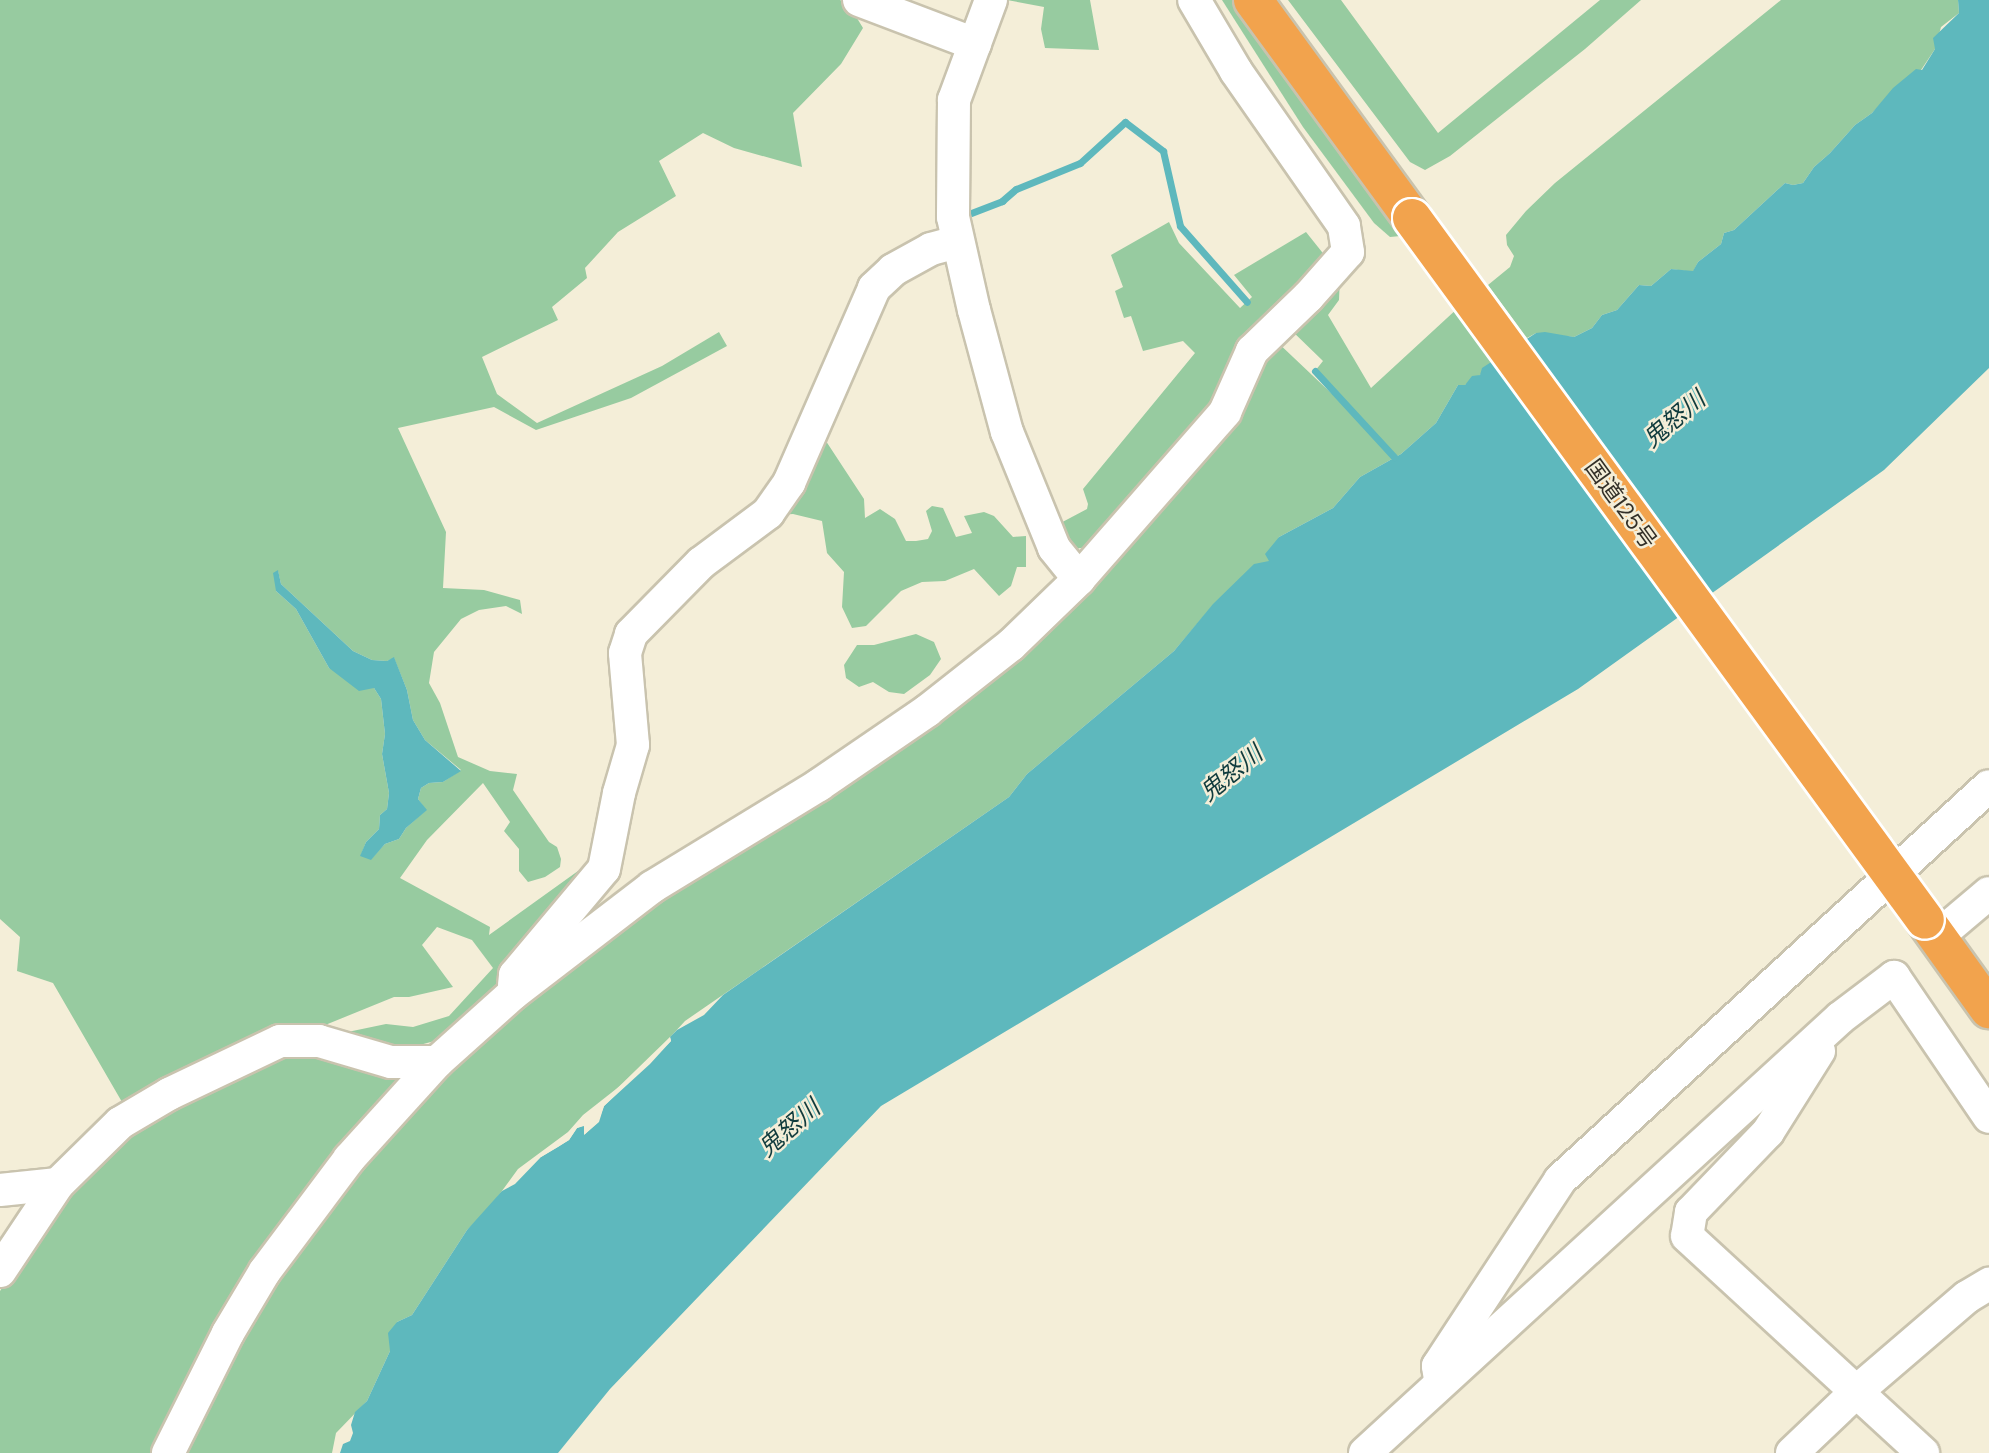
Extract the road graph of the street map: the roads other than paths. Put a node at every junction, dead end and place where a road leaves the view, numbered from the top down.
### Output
1 (859, 0) edge
2 (991, 0) edge
3 (1194, 0) edge
4 (1254, 0) edge
5 (975, 44) junction
6 (957, 242) junction
7 (1079, 579) junction
8 (1989, 786) edge
9 (1989, 893) edge
10 (1931, 929) junction
11 (513, 993) junction
12 (1989, 1009) edge
13 (1840, 1018) junction
14 (437, 1062) junction
15 (1989, 1116) edge
16 (58, 1184) junction
17 (0, 1190) edge
18 (0, 1271) edge
19 (1989, 1284) edge
20 (1441, 1384) junction
21 (1856, 1392) junction
22 (168, 1453) edge
23 (1365, 1453) edge
24 (1792, 1453) edge
25 (1923, 1453) edge

1 - 5 street
2 - 5 street
3 - 7 street
4 - 10 highway, 国道125号, bridge
5 - 6 street
6 - 7 street
6 - 11 street
7 - 11 street
8 - 20 street
9 - 10 street
10 - 12 highway, 国道125号
11 - 14 street
13 - 15 street
13 - 20 street
13 - 21 street
14 - 16 street
14 - 22 street
16 - 17 street
16 - 18 street
19 - 21 street
20 - 23 street
21 - 24 street
21 - 25 street

